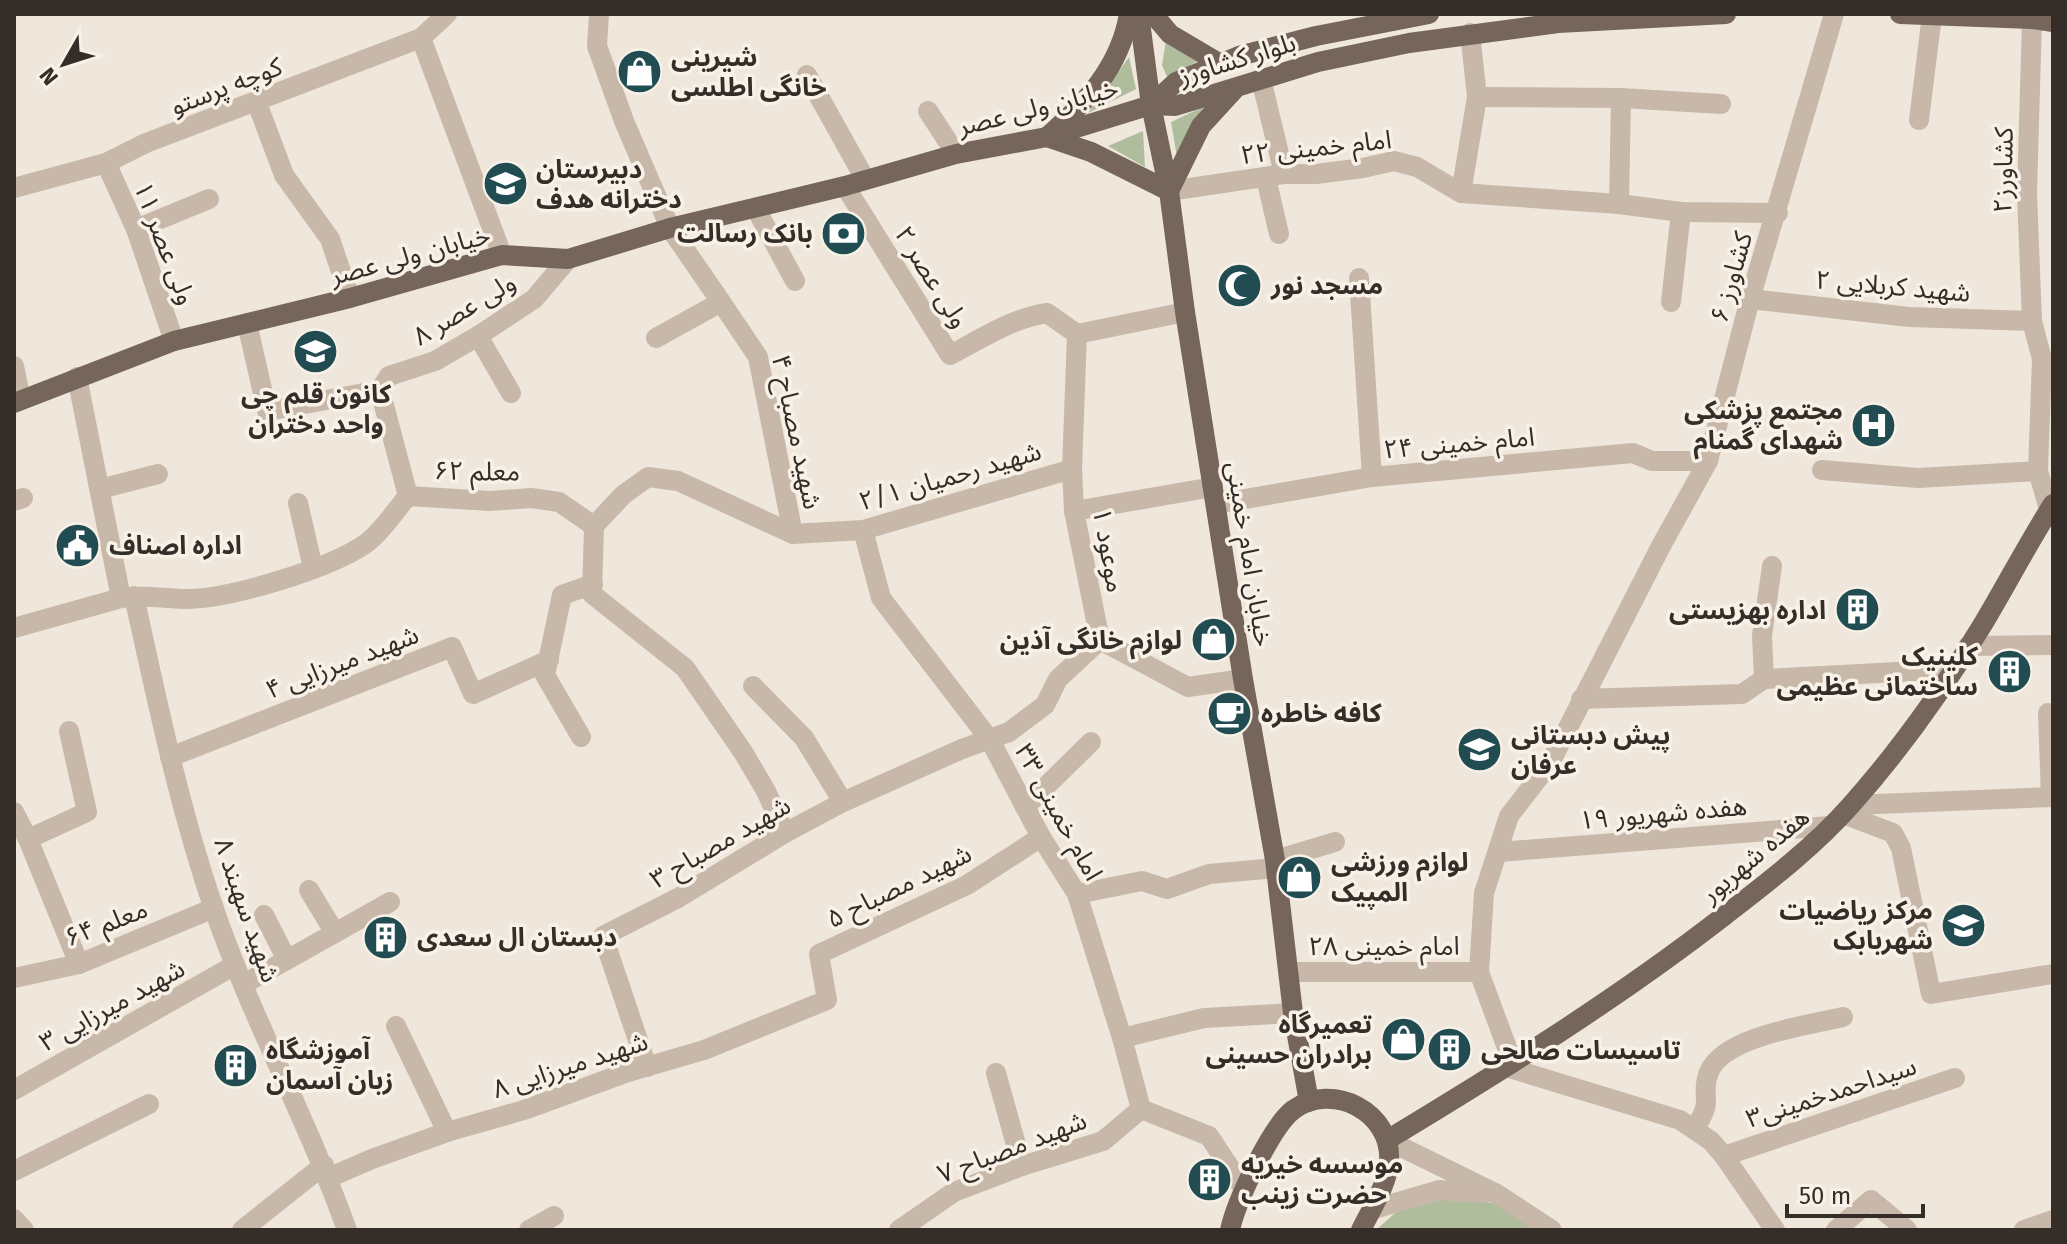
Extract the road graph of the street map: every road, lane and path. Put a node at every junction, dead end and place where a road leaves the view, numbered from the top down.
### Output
1 (447, 14) edge
2 (1129, 14) edge
3 (1139, 14) edge
4 (1153, 14) edge
5 (1429, 14) edge
6 (1726, 14) edge
7 (1834, 14) edge
8 (1900, 14) edge
9 (602, 15) edge
10 (1932, 15) edge
11 (2043, 21) edge
12 (1470, 33) junction
13 (421, 38) junction
14 (1229, 60) junction
15 (807, 75) dead end
16 (1248, 83) junction
17 (1477, 97) junction
18 (1621, 98) junction
19 (257, 103) junction
20 (1721, 104) dead end
21 (1151, 105) junction
22 (928, 111) dead end
23 (1919, 120) dead end
24 (1047, 137) junction
25 (956, 154) junction
26 (106, 163) junction
27 (1275, 176) junction
28 (865, 179) junction
29 (845, 186) junction
30 (14, 188) edge
31 (1169, 191) junction
32 (1461, 193) junction
33 (209, 199) dead end
34 (1619, 204) junction
35 (756, 209) junction
36 (1681, 212) junction
37 (1778, 213) junction
38 (670, 228) junction
39 (136, 229) junction
40 (1279, 234) dead end
41 (502, 255) junction
42 (568, 259) junction
43 (1359, 278) dead end
44 (795, 281) dead end
45 (350, 298) junction
46 (1750, 299) junction
47 (721, 302) junction
48 (1671, 302) dead end
49 (1185, 312) junction
50 (2032, 321) junction
51 (247, 323) junction
52 (1077, 334) junction
53 (478, 336) junction
54 (656, 338) dead end
55 (174, 341) junction
56 (2048, 359) edge
57 (14, 366) edge
58 (77, 377) junction
59 (380, 390) junction
60 (511, 393) dead end
61 (18, 401) edge
62 (1708, 461) junction
63 (1072, 469) junction
64 (1822, 470) dead end
65 (2038, 471) junction
66 (158, 474) dead end
67 (1372, 477) junction
68 (100, 489) junction
69 (408, 496) junction
70 (1214, 496) junction
71 (298, 503) dead end
72 (2051, 507) edge
73 (1074, 511) junction
74 (594, 526) junction
75 (863, 530) junction
76 (793, 534) junction
77 (1772, 566) dead end
78 (313, 568) junction
79 (593, 584) junction
80 (128, 597) junction
81 (14, 628) edge
82 (1100, 640) junction
83 (2053, 645) edge
84 (1968, 646) junction
85 (549, 660) junction
86 (1954, 669) junction
87 (1243, 679) junction
88 (1764, 679) junction
89 (753, 686) dead end
90 (1581, 699) junction
91 (2048, 713) dead end
92 (69, 731) dead end
93 (581, 737) dead end
94 (990, 740) junction
95 (1091, 742) dead end
96 (170, 757) junction
97 (2052, 797) edge
98 (843, 802) junction
99 (1025, 807) junction
100 (14, 812) edge
101 (1841, 815) junction
102 (785, 833) junction
103 (1041, 837) junction
104 (28, 839) junction
105 (1335, 842) dead end
106 (1499, 852) junction
107 (1276, 864) junction
108 (309, 890) dead end
109 (1077, 894) junction
110 (390, 902) dead end
111 (214, 908) junction
112 (264, 915) dead end
113 (335, 933) junction
114 (287, 960) junction
115 (79, 964) junction
116 (235, 965) junction
117 (1289, 972) junction
118 (1479, 972) junction
119 (15, 974) edge
120 (2053, 974) edge
121 (244, 984) junction
122 (827, 1000) joint
123 (1293, 1013) junction
124 (1843, 1017) dead end
125 (396, 1026) dead end
126 (1122, 1038) junction
127 (1510, 1066) junction
128 (647, 1067) junction
129 (996, 1073) dead end
130 (1955, 1078) dead end
131 (14, 1090) edge
132 (1309, 1102) junction
133 (149, 1104) dead end
134 (1141, 1109) junction
135 (1694, 1129) junction
136 (447, 1132) junction
137 (1387, 1140) junction
138 (1724, 1156) junction
139 (1022, 1166) junction
140 (14, 1171) edge
141 (326, 1171) junction
142 (1244, 1189) junction
143 (1497, 1194) junction
144 (1371, 1210) junction
145 (554, 1216) dead end
146 (14, 1219) edge
147 (2053, 1220) edge
148 (24, 1230) edge
149 (242, 1230) edge
150 (347, 1230) edge
151 (529, 1230) edge
152 (899, 1230) edge
153 (1230, 1230) edge
154 (1361, 1230) edge
155 (1552, 1230) edge
156 (1775, 1230) edge
157 (1836, 1230) edge
158 (1907, 1230) edge
159 (2024, 1230) edge

1 - 13 street, کوچه پرستو
2 - 24 main road
3 - 21 main road, خیابان امام خمینی
4 - 14 main road
5 - 14 main road, بلوار کشاورز
6 - 12 main road, بلوار کشاورز
7 - 37 street, کشاورز ۶
8 - 10 main road
9 - 38 street, شهید مصباح ۴
10 - 11 main road
10 - 23 street
11 - 50 street, کشاورز۲
12 - 16 main road, بلوار کشاورز
12 - 17 street
13 - 19 street, کوچه پرستو
13 - 41 street
14 - 16 main road
14 - 21 main road, بلوار کشاورز
15 - 28 street
16 - 21 main road, بلوار کشاورز
16 - 27 street
16 - 31 main road
17 - 18 street
17 - 32 street
18 - 20 street
18 - 34 street
19 - 26 street, کوچه پرستو
19 - 45 street
21 - 24 main road, خیابان ولی عصر
21 - 31 main road, خیابان امام خمینی
22 - 25 street
24 - 25 main road, خیابان ولی عصر
24 - 31 main road
25 - 28 main road, خیابان ولی عصر
26 - 30 street, کوچه پرستو
26 - 39 street, ولی عصر ۱۱
27 - 31 street, امام خمینی ۲۲
27 - 32 street, امام خمینی ۲۲
27 - 40 street
28 - 29 main road, خیابان ولی عصر
29 - 35 main road, خیابان ولی عصر
29 - 52 street, ولی عصر ۲
31 - 49 main road, خیابان امام خمینی
32 - 34 street
33 - 39 street
34 - 36 street
35 - 38 main road, خیابان ولی عصر
35 - 44 street
36 - 37 street
36 - 48 street
37 - 46 street, کشاورز ۶
38 - 42 main road, خیابان ولی عصر
38 - 47 street, شهید مصباح ۴
39 - 55 street, ولی عصر ۱۱
41 - 42 main road, خیابان ولی عصر
41 - 45 main road, خیابان ولی عصر
42 - 53 street, ولی عصر ۸
43 - 67 street
45 - 51 main road, خیابان ولی عصر
46 - 50 street, شهید کربلایی ۲
46 - 62 street, کشاورز ۶
47 - 54 street
47 - 76 street, شهید مصباح ۴
49 - 52 street
49 - 70 main road, خیابان امام خمینی
50 - 56 street, کشاورز۲
51 - 55 main road, خیابان ولی عصر
51 - 59 street
52 - 63 street, موعود ۱
53 - 59 street, ولی عصر ۸
53 - 60 street
55 - 58 main road, خیابان ولی عصر
56 - 65 street, کشاورز۲
57 - 61 street
58 - 61 main road, خیابان ولی عصر
58 - 68 street, شهید سهبند ۸
59 - 69 street
62 - 67 street, امام خمینی ۲۴
62 - 90 street, کشاورز ۶
63 - 73 street, موعود ۱
63 - 75 street, شهید رحمیان ۲/۱
64 - 65 street
65 - 72 street, کشاورز۲
66 - 68 street
67 - 70 street, امام خمینی ۲۴
68 - 80 street, شهید سهبند ۸
69 - 74 street, معلم ۶۲
69 - 78 street, معلم ۶۲
70 - 73 street, امام خمینی ۲۴
70 - 87 main road, خیابان امام خمینی
71 - 78 street
72 - 84 main road, هفده شهریور
73 - 82 street, موعود ۱
74 - 76 street
74 - 79 street
75 - 76 street, شهید رحمیان ۲/۱
75 - 94 street, امام خمینی ۳۳
77 - 88 street
78 - 80 street, معلم ۶۲
79 - 85 street
79 - 102 street
80 - 81 street, معلم ۶۲
80 - 96 street, شهید سهبند ۸
82 - 87 street
82 - 94 street, شهید مصباح ۳
83 - 84 street
84 - 86 main road, هفده شهریور
85 - 93 street
85 - 96 street, شهید میرزایی ۴
86 - 88 street
86 - 101 main road, هفده شهریور
87 - 107 main road, خیابان امام خمینی
88 - 90 street
89 - 98 street
90 - 106 street, کشاورز ۶
91 - 97 street
92 - 104 street
94 - 98 street, شهید مصباح ۳
94 - 99 street, امام خمینی ۳۳
95 - 99 street
96 - 111 street, شهید سهبند ۸
97 - 101 street, هفده شهریور ۱۹
98 - 102 street, شهید مصباح ۳
99 - 103 street, امام خمینی ۳۳
100 - 104 street
101 - 106 street, هفده شهریور ۱۹
101 - 120 street
101 - 127 main road, هفده شهریور
102 - 128 street, شهید مصباح ۳
103 - 109 street, امام خمینی ۳۳
103 - 122 street, شهید مصباح ۵
104 - 115 street
105 - 107 street
106 - 118 street, کشاورز ۶
107 - 109 street
107 - 117 main road, خیابان امام خمینی
108 - 113 street
109 - 126 street, امام خمینی ۳۳
110 - 113 street
111 - 115 street, معلم ۶۴
111 - 116 street, شهید سهبند ۸
112 - 114 street
113 - 114 street
114 - 121 street
115 - 119 street, معلم ۶۴
116 - 121 street, شهید سهبند ۸
116 - 131 street, شهید میرزایی ۳
117 - 118 street, امام خمینی ۲۸
117 - 123 main road, خیابان امام خمینی
118 - 127 street
121 - 141 street, شهید سهبند ۸
122 - 128 street, شهید میرزایی ۸
123 - 126 street
123 - 132 main road, خیابان امام خمینی
124 - 135 street
125 - 136 street
126 - 134 street, امام خمینی ۳۳
127 - 135 street
127 - 137 main road, هفده شهریور
128 - 136 street, شهید میرزایی ۸
129 - 139 street
130 - 138 street, سیداحمدخمینی۳
132 - 137 main road
132 - 142 main road
133 - 140 street
134 - 139 street, شهید مصباح ۷
134 - 142 street
135 - 138 street
136 - 141 street, شهید میرزایی ۸
137 - 143 street
137 - 144 main road
138 - 156 street
139 - 152 street, شهید مصباح ۷
141 - 149 street, شهید میرزایی ۸
141 - 150 street, شهید سهبند ۸
142 - 153 main road
143 - 144 street
143 - 155 street
144 - 154 main road
145 - 151 street
146 - 148 street
147 - 159 street
157 - 158 street

